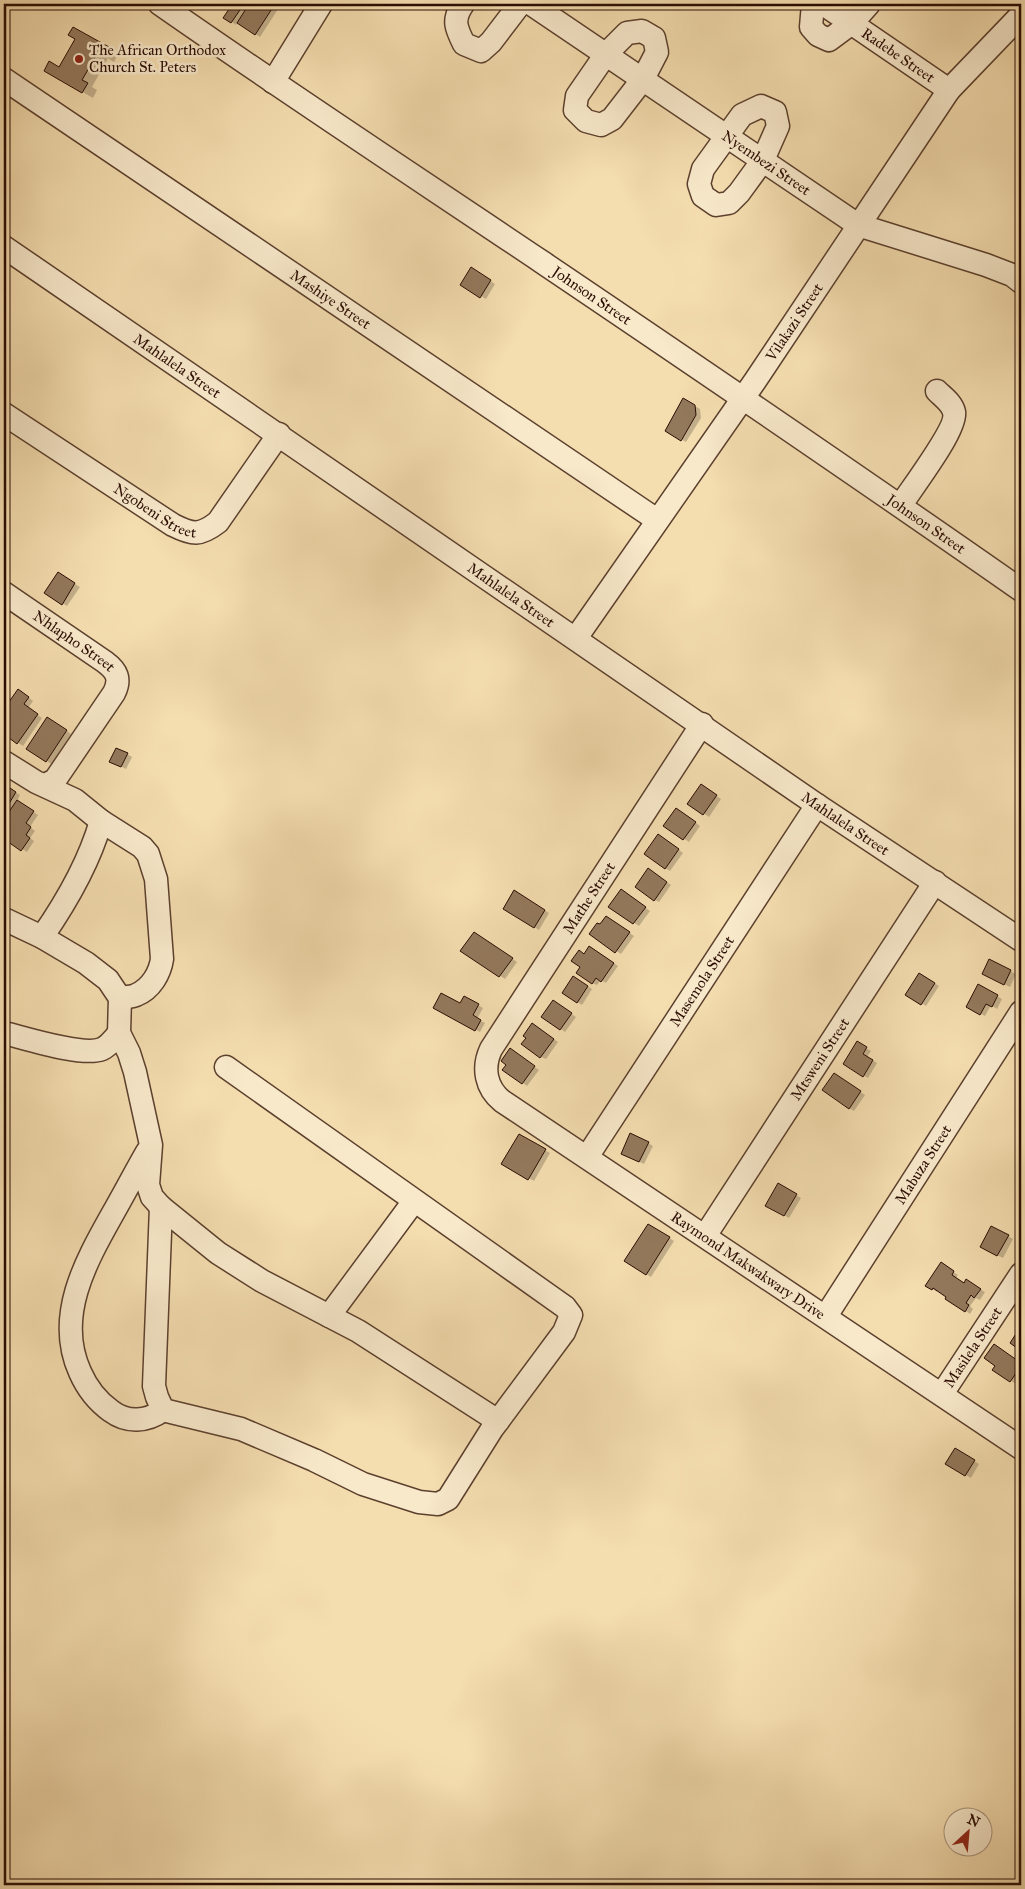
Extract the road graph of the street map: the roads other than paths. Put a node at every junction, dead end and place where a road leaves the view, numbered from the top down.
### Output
1 (160, 4) edge
2 (321, 4) edge
3 (463, 4) edge
4 (520, 4) edge
5 (531, 4) edge
6 (869, 4) edge
7 (826, 5) edge
8 (1021, 15) edge
9 (852, 23) junction
10 (606, 54) junction
11 (4, 79) edge
12 (643, 79) junction
13 (273, 82) junction
14 (949, 90) junction
15 (727, 136) junction
16 (763, 160) junction
17 (858, 225) junction
18 (4, 247) edge
19 (1018, 273) edge
20 (937, 391) dead end
21 (742, 399) junction
22 (4, 414) edge
23 (279, 434) junction
24 (900, 506) junction
25 (657, 520) junction
26 (1021, 590) edge
27 (4, 593) edge
28 (576, 638) junction
29 (702, 724) junction
30 (4, 762) edge
31 (45, 785) junction
32 (817, 805) junction
33 (101, 821) junction
34 (936, 882) junction
35 (4, 919) edge
36 (42, 937) junction
37 (1021, 940) edge
38 (120, 998) junction
39 (1021, 1012) edge
40 (4, 1032) edge
41 (119, 1033) junction
42 (226, 1068) dead end
43 (486, 1075) joint
44 (151, 1145) junction
45 (587, 1157) junction
46 (414, 1201) junction
47 (161, 1207) junction
48 (706, 1236) junction
49 (1021, 1274) edge
50 (329, 1316) junction
51 (826, 1316) junction
52 (942, 1394) junction
53 (163, 1410) junction
54 (498, 1421) junction
55 (1021, 1448) edge

1 - 13 street, Johnson Street
2 - 13 street
3 - 4 street
5 - 10 street, Nyembezi Street
6 - 9 street
7 - 9 street, Radebe Street
8 - 14 street, Vilakazi Street
9 - 14 street, Radebe Street
10 - 12 street, Nyembezi Street
10 - 12 street
10 - 12 street
11 - 25 street, Mashiye Street
12 - 15 street, Nyembezi Street
13 - 21 street, Johnson Street
14 - 17 street, Vilakazi Street
15 - 16 street, Nyembezi Street
15 - 16 street
15 - 16 street
16 - 17 street, Nyembezi Street
17 - 19 street, Nyembezi Street
17 - 21 street, Vilakazi Street
18 - 23 street, Mahlalela Street
20 - 24 street
21 - 24 street, Johnson Street
21 - 25 street, Vilakazi Street
22 - 23 street, Ngobeni Street
23 - 28 street, Mahlalela Street
24 - 26 street, Johnson Street
25 - 28 street, Vilakazi Street
27 - 31 street, Nhlapho Street
28 - 29 street, Mahlalela Street
29 - 32 street, Mahlalela Street
29 - 43 street, Mathe Street
30 - 31 street
31 - 33 street
32 - 34 street, Mahlalela Street
32 - 45 street, Masemola Street
33 - 36 street
33 - 38 street
34 - 37 street, Mahlalela Street
34 - 48 street, Mtsweni Street
35 - 36 street
36 - 38 street
38 - 41 street
39 - 51 street, Mabuza Street
40 - 41 street
41 - 44 street
42 - 46 street
43 - 45 street, Raymond Makwakwary Drive
44 - 47 street
44 - 53 street
45 - 48 street, Raymond Makwakwary Drive
46 - 50 street
46 - 54 street
47 - 50 street
47 - 53 street
48 - 51 street, Raymond Makwakwary Drive
49 - 52 street, Masilela Street
50 - 54 street
51 - 52 street, Raymond Makwakwary Drive
52 - 55 street, Raymond Makwakwary Drive
53 - 54 street

